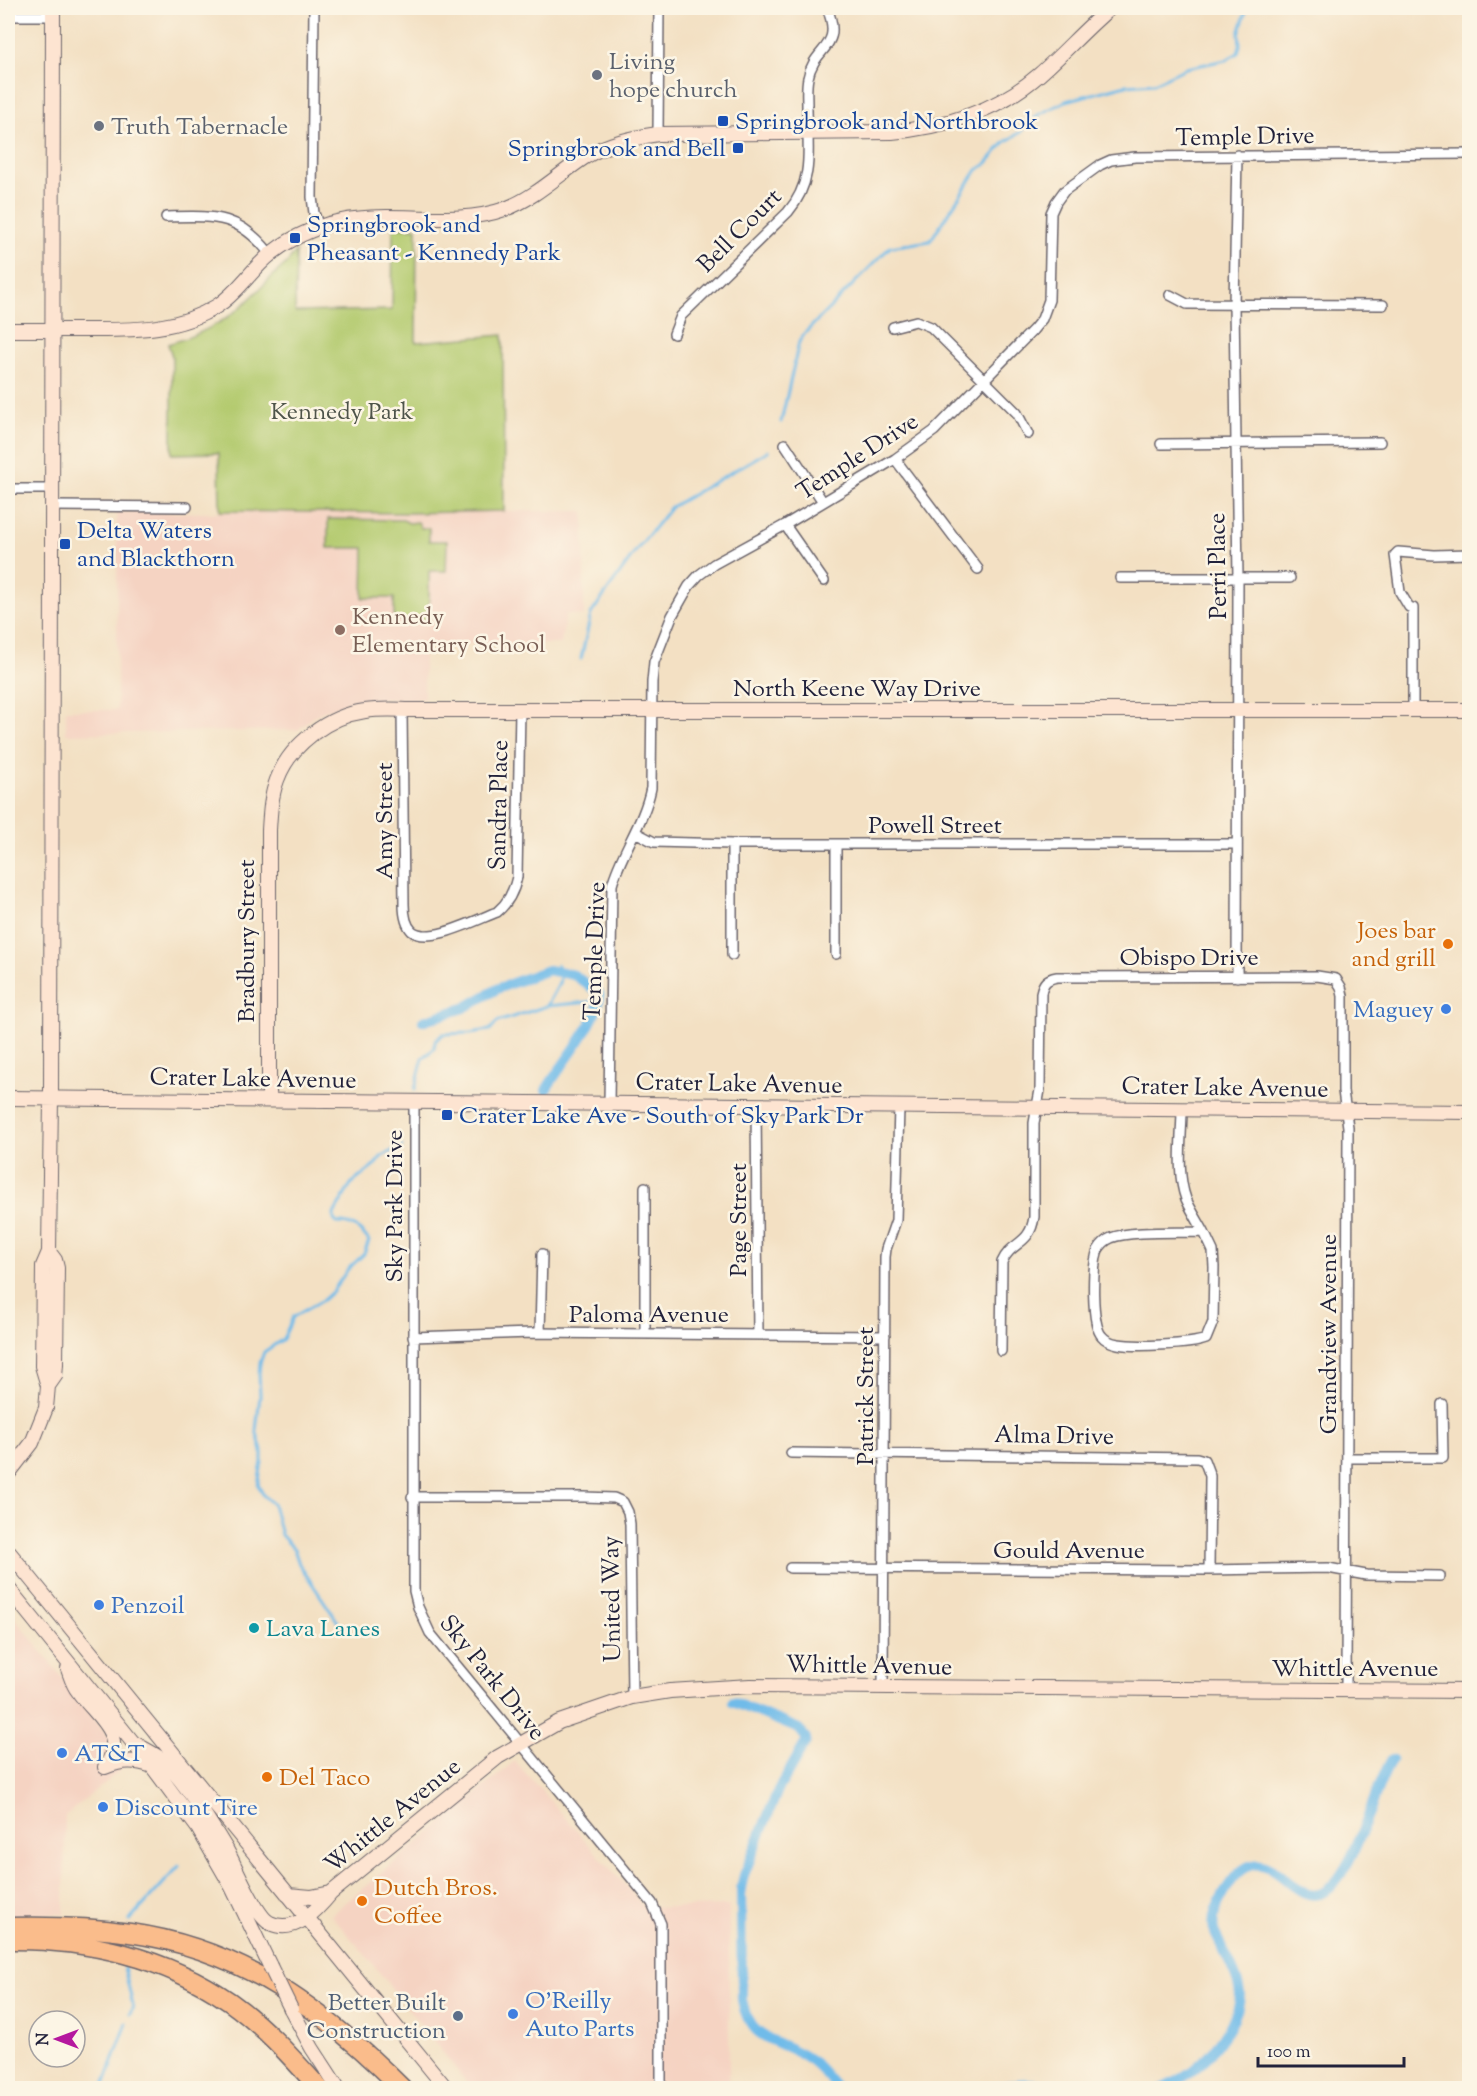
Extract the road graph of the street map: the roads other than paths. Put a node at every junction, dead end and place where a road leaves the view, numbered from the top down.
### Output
1 (314, 8) edge
2 (659, 8) edge
3 (827, 8) edge
4 (1110, 8) edge
5 (53, 12) edge
6 (8, 16) edge
7 (807, 133) junction
8 (658, 134) junction
9 (1470, 154) edge
10 (1238, 155) junction
11 (166, 217) dead end
12 (319, 227) junction
13 (270, 254) junction
14 (1170, 295) dead end
15 (1234, 305) junction
16 (1383, 305) dead end
17 (893, 327) dead end
18 (8, 330) edge
19 (52, 330) junction
20 (674, 334) dead end
21 (984, 380) junction
22 (1028, 434) dead end
23 (1380, 442) dead end
24 (1234, 443) junction
25 (785, 444) dead end
26 (1161, 444) dead end
27 (895, 459) junction
28 (8, 489) edge
29 (52, 489) junction
30 (823, 502) junction
31 (52, 506) junction
32 (187, 507) dead end
33 (785, 525) junction
34 (1470, 554) edge
35 (978, 569) dead end
36 (1120, 578) dead end
37 (1238, 578) junction
38 (1290, 578) dead end
39 (824, 581) dead end
40 (520, 709) junction
41 (402, 710) junction
42 (1237, 710) junction
43 (1413, 710) junction
44 (1470, 710) edge
45 (652, 711) junction
46 (276, 783) joint
47 (635, 832) junction
48 (732, 844) junction
49 (1237, 844) junction
50 (836, 845) junction
51 (412, 931) joint
52 (836, 954) dead end
53 (732, 955) dead end
54 (1237, 977) junction
55 (1336, 980) joint
56 (8, 1098) edge
57 (51, 1098) junction
58 (269, 1100) junction
59 (414, 1102) junction
60 (609, 1104) junction
61 (756, 1105) junction
62 (899, 1107) junction
63 (1036, 1108) junction
64 (1182, 1109) junction
65 (1346, 1111) junction
66 (1470, 1112) edge
67 (645, 1187) dead end
68 (1204, 1232) junction
69 (542, 1254) dead end
70 (540, 1333) junction
71 (645, 1333) junction
72 (758, 1335) junction
73 (885, 1336) junction
74 (413, 1337) junction
75 (1001, 1352) dead end
76 (1442, 1404) dead end
77 (791, 1453) dead end
78 (884, 1453) junction
79 (1347, 1458) junction
80 (8, 1474) edge
81 (412, 1497) junction
82 (8, 1551) edge
83 (790, 1568) dead end
84 (884, 1568) junction
85 (1209, 1570) junction
86 (1348, 1572) junction
87 (1440, 1576) dead end
88 (8, 1588) edge
89 (61, 1653) junction
90 (883, 1688) junction
91 (1346, 1691) junction
92 (1470, 1691) edge
93 (632, 1697) junction
94 (134, 1743) junction
95 (521, 1743) junction
96 (152, 1766) junction
97 (331, 1893) junction
98 (288, 1895) junction
99 (307, 1917) junction
100 (8, 1927) edge
101 (8, 1940) edge
102 (319, 2088) edge
103 (338, 2088) edge
104 (402, 2088) edge
105 (446, 2088) edge
106 (661, 2088) edge

1 - 12 street
2 - 8 street
3 - 7 street, Bell Court
4 - 7 main road
5 - 6 street
5 - 19 main road
7 - 8 main road
7 - 20 street, Bell Court
8 - 12 main road
9 - 10 street, Temple Drive
10 - 15 street, Perri Place
10 - 21 street, Temple Drive
11 - 13 street
12 - 13 main road
13 - 19 main road
14 - 15 street
15 - 16 street
15 - 24 street, Perri Place
17 - 21 street
18 - 19 main road
19 - 29 main road
21 - 22 street
21 - 27 street, Temple Drive
23 - 24 street
24 - 26 street
24 - 37 street, Perri Place
25 - 30 street
27 - 30 street, Temple Drive
27 - 35 street
28 - 29 street
29 - 31 main road
30 - 33 street, Temple Drive
31 - 32 street
31 - 57 main road
33 - 39 street
33 - 45 street, Temple Drive
34 - 43 street
36 - 37 street
37 - 38 street
37 - 42 street, Perri Place
40 - 41 main road, North Keene Way Drive
40 - 45 main road, North Keene Way Drive
40 - 51 street, Sandra Place
41 - 46 main road, North Keene Way Drive
41 - 51 street, Amy Street
42 - 43 main road, North Keene Way Drive
42 - 45 main road, North Keene Way Drive
42 - 49 street, Perri Place
43 - 44 main road, North Keene Way Drive
45 - 47 street, Temple Drive
46 - 58 main road, Bradbury Street
47 - 48 street, Powell Street
47 - 60 street, Temple Drive
48 - 50 street, Powell Street
48 - 53 street
49 - 50 street, Powell Street
49 - 54 street, Perri Place
50 - 52 street
54 - 55 street, Obispo Drive
54 - 63 street, Obispo Drive
55 - 65 street, Grandview Avenue
56 - 57 main road, Crater Lake Avenue
57 - 58 main road, Crater Lake Avenue
57 - 80 main road
58 - 59 main road, Crater Lake Avenue
59 - 60 main road, Crater Lake Avenue
59 - 74 street, Sky Park Drive
60 - 61 main road, Crater Lake Avenue
61 - 62 main road, Crater Lake Avenue
61 - 72 street, Page Street
62 - 63 main road, Crater Lake Avenue
62 - 73 street, Patrick Street
63 - 64 main road, Crater Lake Avenue
63 - 75 street
64 - 65 main road, Crater Lake Avenue
64 - 68 street
65 - 66 main road, Crater Lake Avenue
65 - 79 street, Grandview Avenue
67 - 71 street
68 - 68 street
69 - 70 street
70 - 71 street, Paloma Avenue
70 - 74 street, Paloma Avenue
71 - 72 street, Paloma Avenue
72 - 73 street, Paloma Avenue
73 - 78 street, Patrick Street
74 - 81 street, Sky Park Drive
76 - 79 street
77 - 78 street, Alma Drive
78 - 84 street, Patrick Street
78 - 85 street, Alma Drive
79 - 86 street, Grandview Avenue
81 - 93 street, United Way
81 - 95 street, Sky Park Drive
82 - 98 main road
83 - 84 street, Gould Avenue
84 - 85 street, Gould Avenue
84 - 90 street, Patrick Street
85 - 86 street, Gould Avenue
86 - 87 street, Gould Avenue
86 - 91 street, Grandview Avenue
88 - 89 main road
89 - 94 main road
89 - 96 main road
90 - 91 main road, Whittle Avenue
90 - 93 main road, Whittle Avenue
91 - 92 main road, Whittle Avenue
93 - 95 main road, Whittle Avenue
94 - 96 main road
94 - 99 main road
95 - 97 main road, Whittle Avenue
95 - 106 street, Sky Park Drive
96 - 103 main road, bridge
97 - 98 main road
97 - 99 main road, Whittle Avenue
98 - 99 main road
99 - 105 main road
100 - 104 highway
101 - 102 highway

